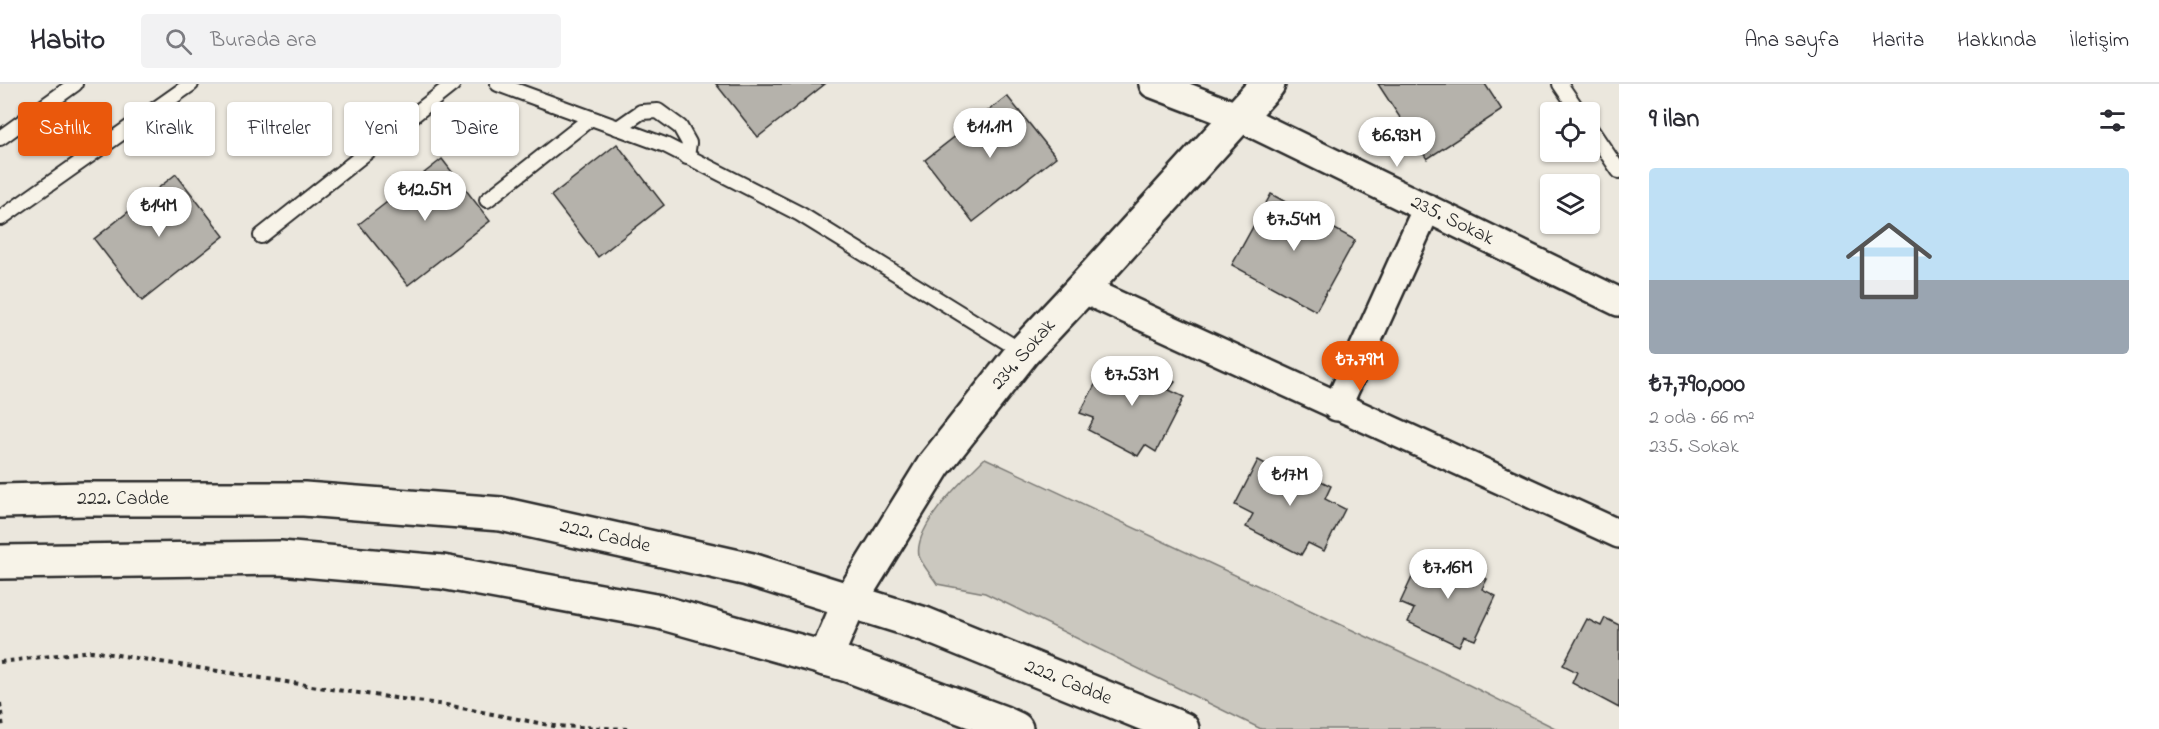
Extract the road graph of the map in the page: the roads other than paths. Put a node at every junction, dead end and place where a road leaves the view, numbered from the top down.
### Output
1 (75, 84) edge
2 (191, 84) edge
3 (453, 84) edge
4 (498, 84) edge
5 (1153, 84) edge
6 (1268, 84) edge
7 (1560, 84) edge
8 (1572, 102) edge
9 (1239, 117) junction
10 (591, 118) junction
11 (618, 128) junction
12 (0, 138) edge
13 (1600, 143) edge
14 (687, 156) junction
15 (1619, 171) edge
16 (487, 200) dead end
17 (1427, 208) junction
18 (1, 218) edge
19 (261, 236) dead end
20 (1082, 289) junction
21 (1619, 302) edge
22 (1023, 352) junction
23 (1336, 407) junction
24 (0, 501) edge
25 (1619, 534) edge
26 (0, 562) edge
27 (850, 601) junction
28 (825, 659) junction
29 (1016, 729) edge
30 (1182, 729) edge

1 - 12 lane
2 - 18 lane
3 - 19 lane
4 - 10 lane
5 - 9 street, 235. Sokak
6 - 9 main road, 234. Sokak
7 - 8 lane
9 - 17 street, 235. Sokak
9 - 20 main road, 234. Sokak
10 - 11 lane
10 - 16 lane
11 - 14 lane
11 - 14 lane
13 - 15 lane
14 - 22 lane
17 - 21 street, 235. Sokak
17 - 23 street
20 - 22 main road, 234. Sokak
20 - 23 street
22 - 27 main road, 234. Sokak
23 - 25 street
24 - 27 main road, 222. Cadde
26 - 28 main road
27 - 28 main road, 234. Sokak
27 - 30 main road, 222. Cadde
28 - 29 main road

